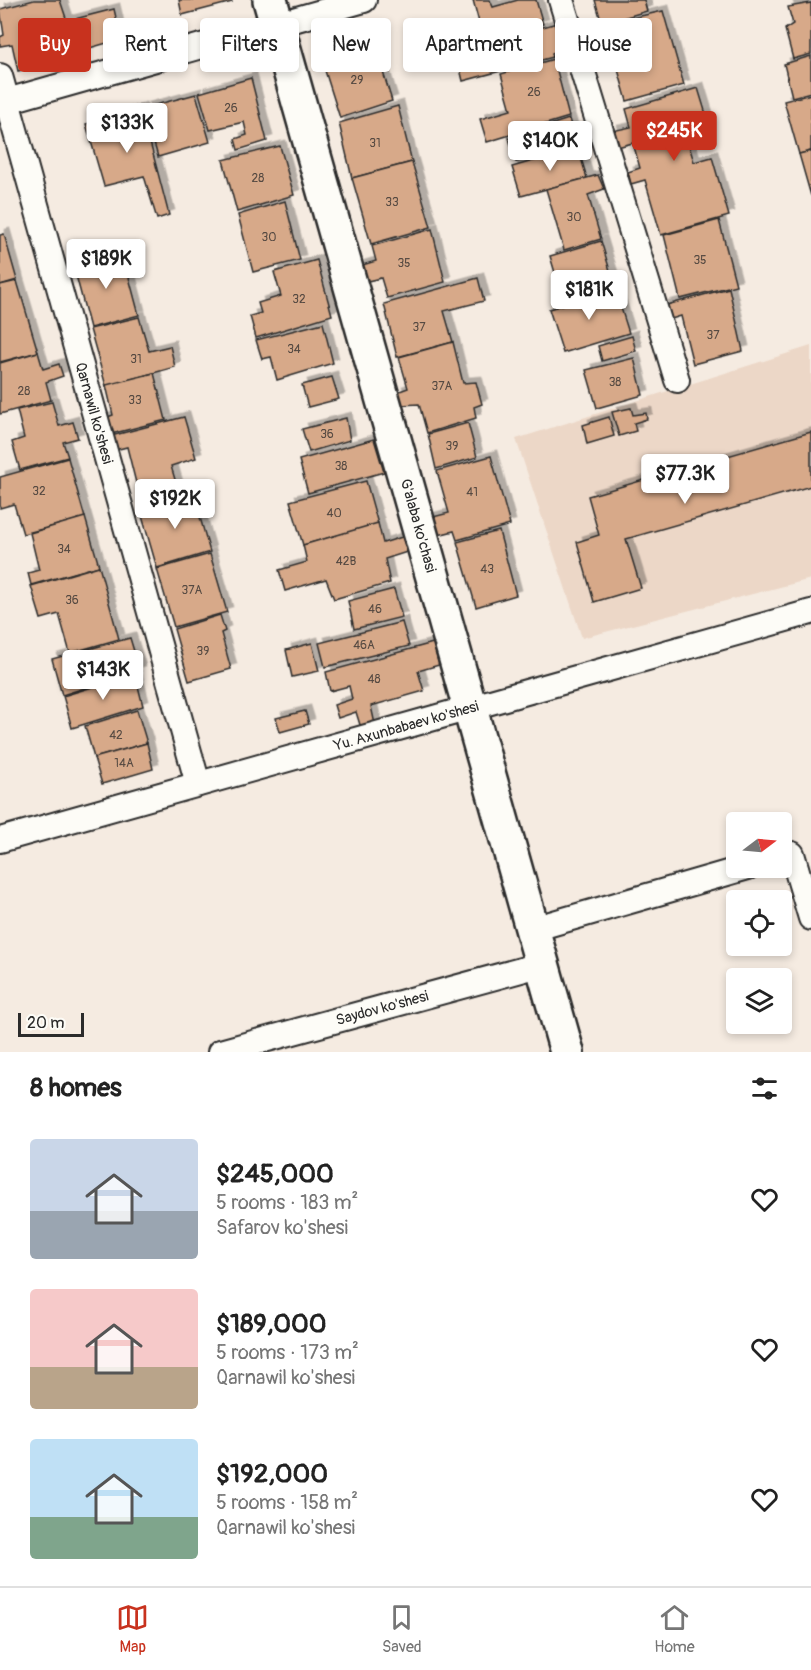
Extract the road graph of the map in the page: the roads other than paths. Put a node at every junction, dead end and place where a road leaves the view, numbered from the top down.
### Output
1 (364, 0) edge
2 (561, 0) edge
3 (273, 12) edge
4 (0, 76) edge
5 (4, 102) edge
6 (677, 380) dead end
7 (811, 612) edge
8 (471, 707) junction
9 (198, 784) junction
10 (0, 840) edge
11 (795, 854) edge
12 (726, 873) edge
13 (811, 918) edge
14 (533, 929) junction
15 (543, 964) junction
16 (220, 1052) edge
17 (567, 1052) edge

1 - 3 street
2 - 6 street
3 - 5 street
3 - 8 street, G'alaba ko'chasi
4 - 5 street, Qarnawil ko'shesi
5 - 9 street, Qarnawil ko'shesi
7 - 8 street, Yu. Axunbabaev ko'shesi
8 - 9 street, Yu. Axunbabaev ko'shesi
8 - 14 street, G'alaba ko'chasi
9 - 10 street, Yu. Axunbabaev ko'shesi
11 - 13 street
12 - 14 street
14 - 15 street, G'alaba ko'chasi
15 - 16 street, Saydov ko'shesi
15 - 17 street, G'alaba ko'chasi

